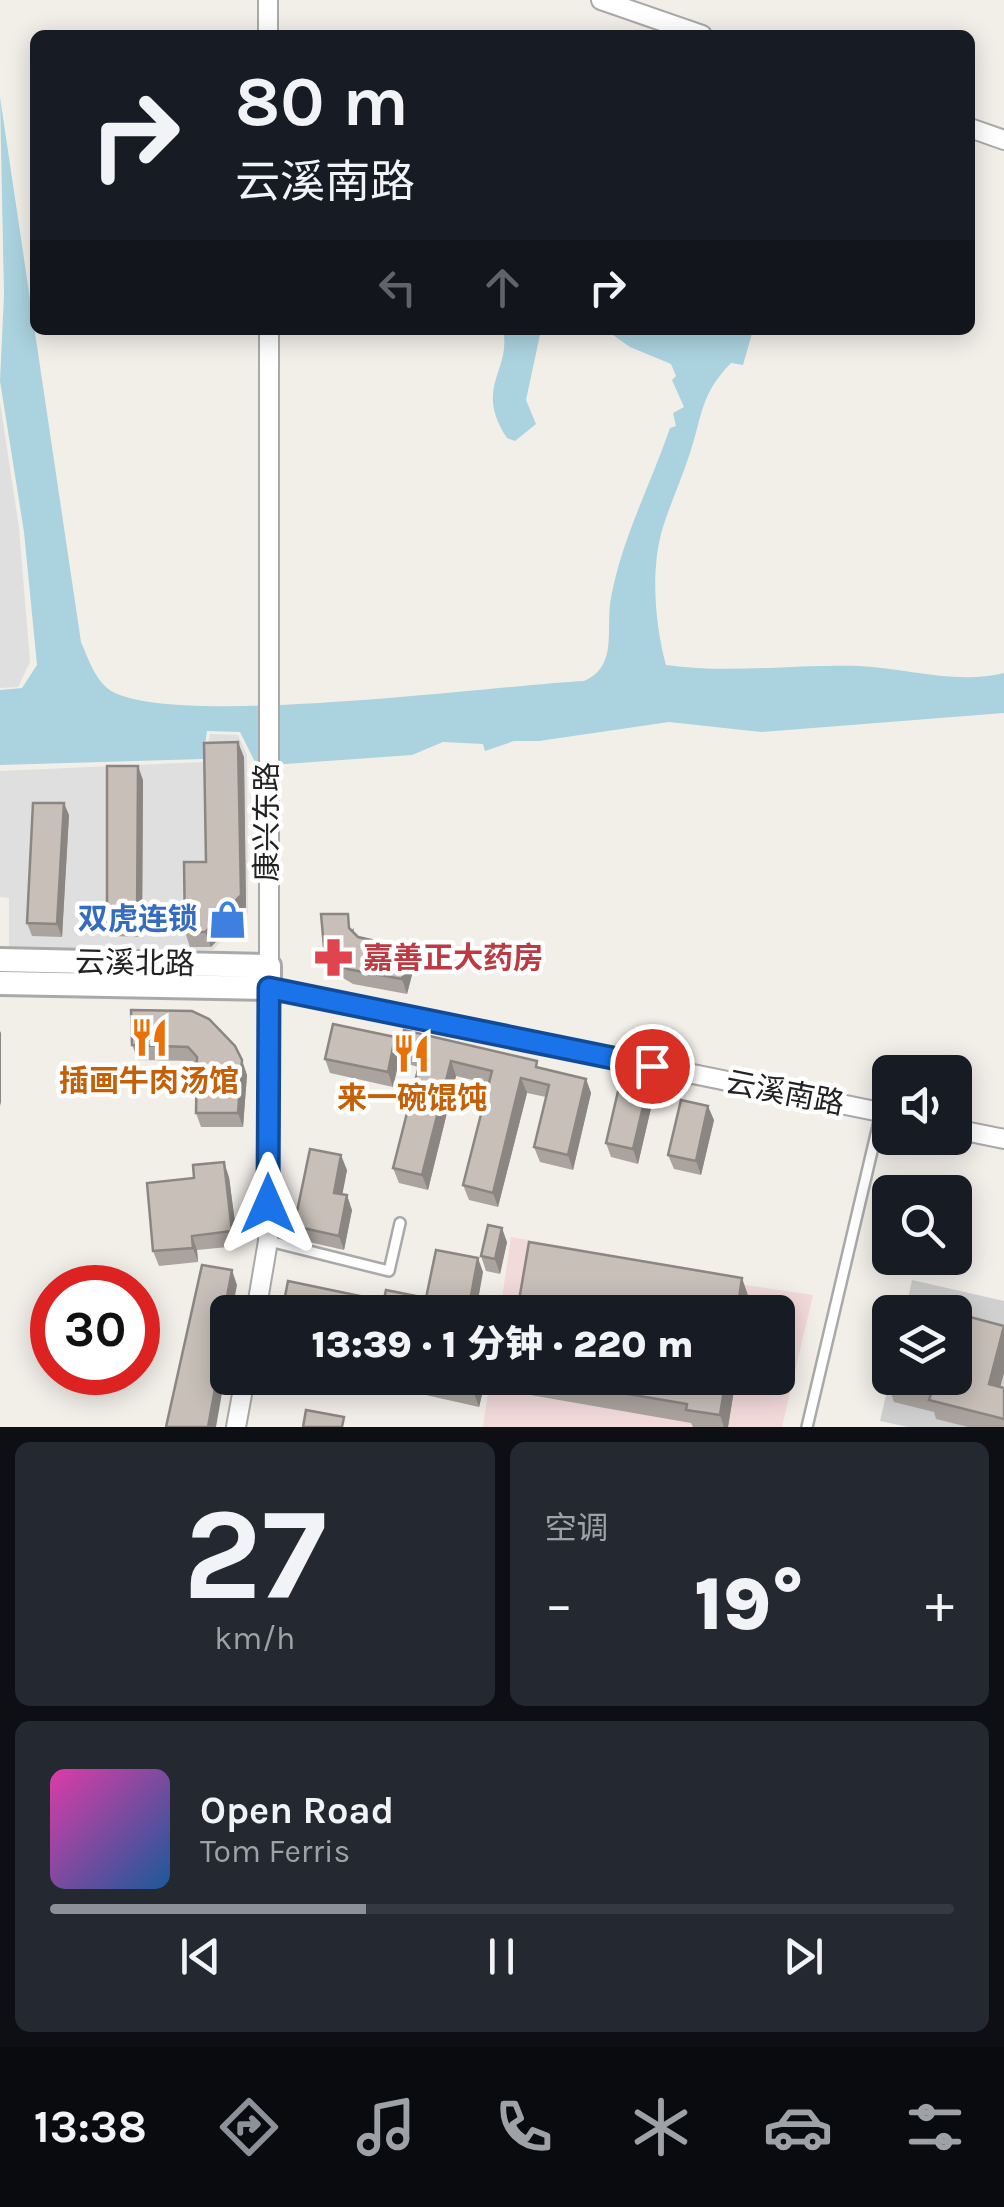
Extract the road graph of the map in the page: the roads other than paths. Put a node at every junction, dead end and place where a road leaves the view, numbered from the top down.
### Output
1 (268, 0) edge
2 (601, 0) edge
3 (268, 30) edge
4 (688, 30) edge
5 (975, 130) edge
6 (1004, 140) edge
7 (269, 335) edge
8 (0, 960) edge
9 (269, 977) junction
10 (0, 983) edge
11 (872, 1111) edge
12 (972, 1132) edge
13 (1004, 1139) edge
14 (876, 1155) edge
15 (400, 1224) dead end
16 (268, 1241) junction
17 (259, 1295) edge
18 (241, 1395) edge
19 (236, 1427) edge
20 (807, 1427) edge

1 - 3 street
2 - 4 street
5 - 6 street
7 - 9 street, 康兴东路
8 - 9 street, 云溪北路
9 - 10 street, 云溪北路
9 - 11 street, 云溪南路
9 - 16 street, 康兴东路
12 - 13 street
14 - 20 lane
15 - 16 lane
16 - 17 street, 康兴东路
18 - 19 street

